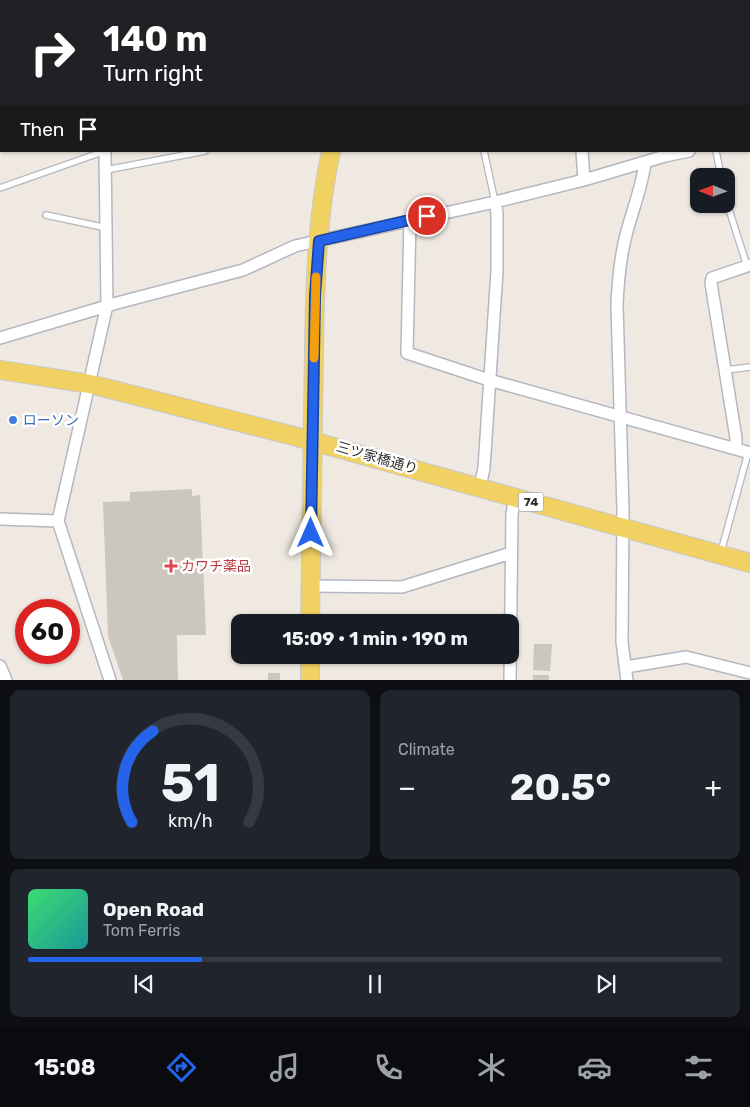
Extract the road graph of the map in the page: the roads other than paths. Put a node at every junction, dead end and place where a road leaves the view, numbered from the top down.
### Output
1 (102, 152) edge
2 (105, 152) edge
3 (200, 152) edge
4 (331, 152) edge
5 (484, 152) edge
6 (582, 152) edge
7 (681, 152) edge
8 (716, 152) edge
9 (666, 154) edge
10 (646, 162) junction
11 (719, 168) edge
12 (106, 170) junction
13 (584, 180) junction
14 (0, 188) edge
15 (495, 202) junction
16 (730, 213) edge
17 (46, 215) dead end
18 (410, 220) junction
19 (107, 228) junction
20 (319, 241) junction
21 (748, 266) edge
22 (107, 305) junction
23 (0, 338) edge
24 (750, 367) edge
25 (0, 370) edge
26 (726, 370) junction
27 (489, 380) junction
28 (90, 384) junction
29 (620, 416) junction
30 (312, 441) junction
31 (736, 449) junction
32 (749, 453) edge
33 (480, 487) junction
34 (515, 497) junction
35 (0, 519) edge
36 (58, 521) junction
37 (624, 528) junction
38 (511, 553) junction
39 (720, 554) junction
40 (750, 563) edge
41 (311, 586) junction
42 (310, 614) edge
43 (310, 664) edge
44 (0, 666) edge
45 (626, 667) junction
46 (750, 674) edge
47 (6, 680) edge
48 (110, 680) edge
49 (310, 680) edge
50 (510, 680) edge
51 (627, 680) edge

1 - 14 lane
2 - 12 street
3 - 12 lane
4 - 20 main road
5 - 15 lane
6 - 13 street
7 - 9 street
8 - 11 lane
9 - 10 street
10 - 13 street
10 - 29 street
12 - 19 street
13 - 15 street
15 - 18 street
15 - 27 street
16 - 21 lane
17 - 19 lane
18 - 20 street
18 - 27 street
19 - 22 street
20 - 22 street
20 - 30 main road
21 - 26 street
22 - 23 street
22 - 28 street
24 - 26 lane
25 - 28 main road, 三ツ家橋通り / 74
26 - 31 street
27 - 29 street
27 - 33 street
28 - 30 main road, 三ツ家橋通り / 74
28 - 36 street
29 - 31 street
29 - 37 street
30 - 33 main road, 三ツ家橋通り / 74
30 - 41 main road
31 - 32 street
32 - 39 lane
33 - 34 main road, 三ツ家橋通り / 74
34 - 37 main road, 三ツ家橋通り / 74
34 - 38 street
35 - 36 street
36 - 48 street
37 - 39 main road, 三ツ家橋通り / 74
37 - 45 street
38 - 41 street
38 - 50 street
39 - 40 main road, 三ツ家橋通り / 74
41 - 42 main road
43 - 49 main road
44 - 47 street
45 - 46 street
45 - 51 street

